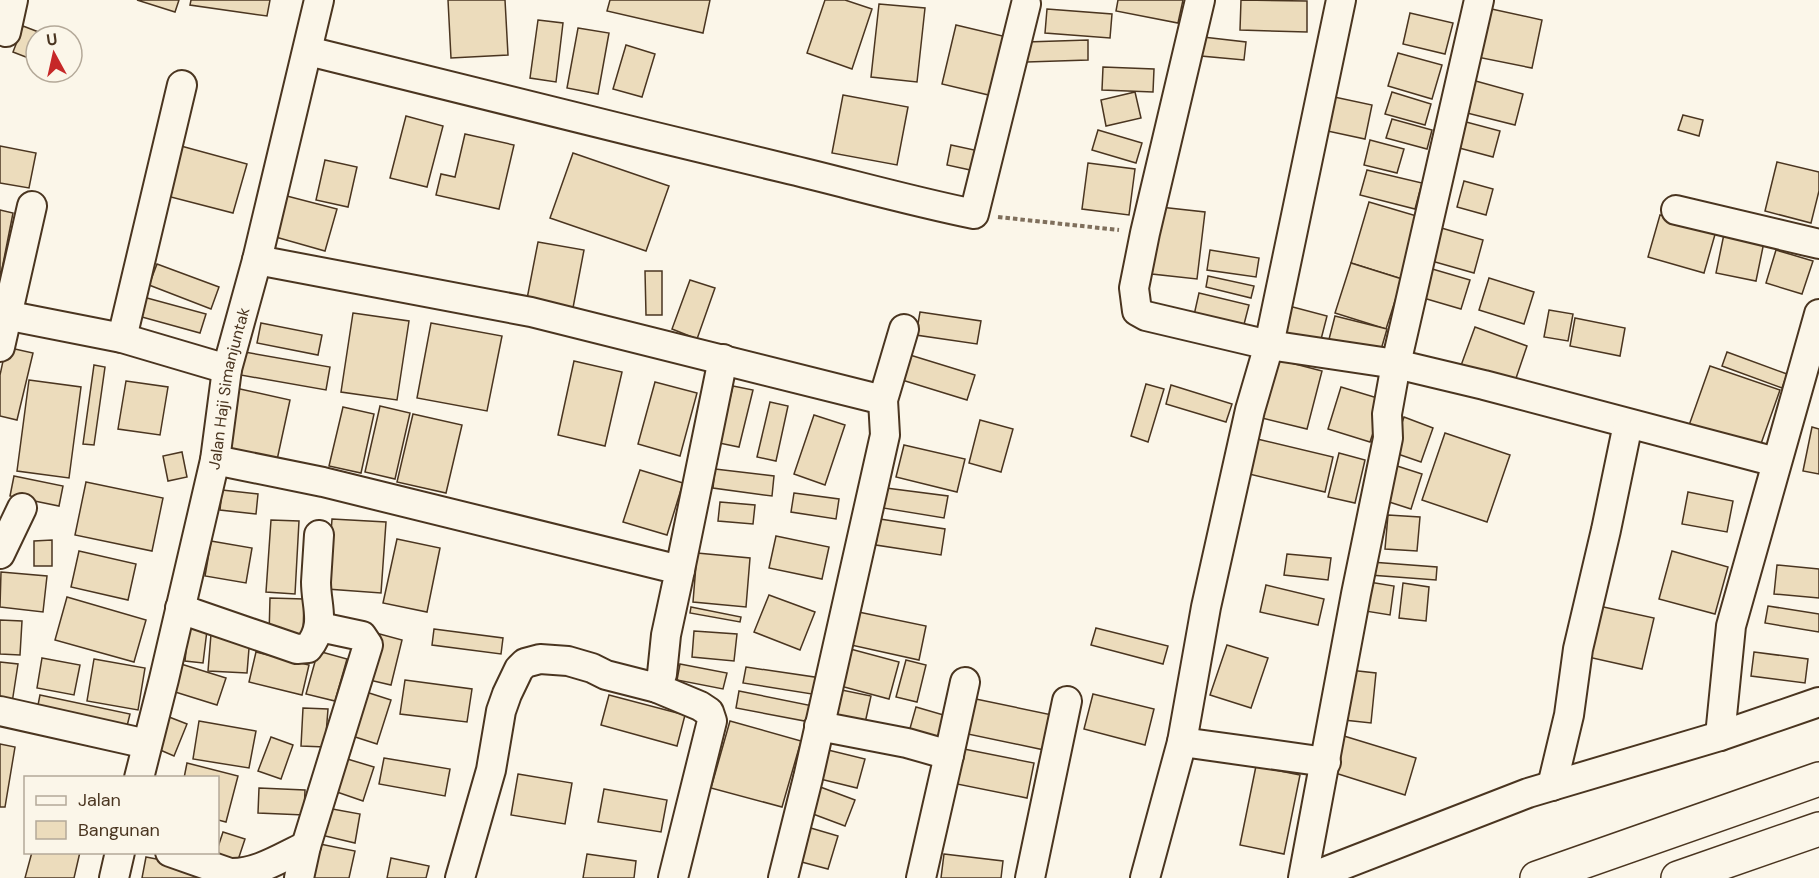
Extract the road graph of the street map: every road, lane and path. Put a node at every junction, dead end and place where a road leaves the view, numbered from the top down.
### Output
1 (13, 0) edge
2 (319, 0) edge
3 (1200, 0) edge
4 (1341, 0) edge
5 (1479, 0) edge
6 (1020, 1) edge
7 (6, 32) dead end
8 (308, 51) junction
9 (182, 85) dead end
10 (32, 207) dead end
11 (1676, 210) dead end
12 (974, 214) junction
13 (1144, 233) junction
14 (1819, 244) edge
15 (257, 260) junction
16 (1819, 314) edge
17 (4, 315) edge
18 (904, 329) dead end
19 (122, 338) junction
20 (1269, 345) junction
21 (0, 347) edge
22 (723, 359) junction
23 (1396, 364) junction
24 (227, 369) junction
25 (884, 400) junction
26 (1628, 424) junction
27 (215, 460) junction
28 (1776, 462) junction
29 (22, 508) dead end
30 (320, 535) dead end
31 (0, 554) edge
32 (680, 570) junction
33 (180, 608) junction
34 (320, 627) junction
35 (965, 682) dead end
36 (657, 688) junction
37 (1066, 701) dead end
38 (1819, 702) edge
39 (0, 711) edge
40 (819, 726) junction
41 (1720, 736) junction
42 (1182, 742) junction
43 (147, 744) junction
44 (949, 755) junction
45 (1326, 762) junction
46 (139, 776) edge
47 (1819, 779) edge
48 (1552, 786) junction
49 (1819, 829) edge
50 (306, 846) junction
51 (120, 854) edge
52 (176, 854) edge
53 (114, 878) edge
54 (299, 878) edge
55 (460, 878) edge
56 (673, 878) edge
57 (783, 878) edge
58 (921, 878) edge
59 (1030, 878) edge
60 (1145, 878) edge
61 (1303, 878) edge
62 (1309, 878) edge
63 (1536, 878) edge
64 (1678, 878) edge

1 - 7 street
2 - 8 street, Jalan Haji Simanjuntak
3 - 13 street
4 - 20 street
5 - 23 street
6 - 12 street
8 - 12 street
8 - 15 street, Jalan Haji Simanjuntak
9 - 19 street
10 - 17 street
11 - 14 street
12 - 13 path
13 - 20 street
15 - 22 street
15 - 24 street, Jalan Haji Simanjuntak
16 - 28 street
17 - 19 street
17 - 21 street
18 - 25 street
19 - 24 street
20 - 23 street
20 - 42 street
22 - 25 street
22 - 32 street
23 - 26 street
23 - 45 street
24 - 27 street, Jalan Haji Simanjuntak
25 - 40 street
26 - 28 street
26 - 48 street
27 - 32 street
27 - 33 street, Jalan Haji Simanjuntak
28 - 41 street
29 - 31 street
30 - 34 street
32 - 36 street
33 - 34 street
33 - 43 street, Jalan Haji Simanjuntak
34 - 50 street
35 - 44 street
36 - 55 street
36 - 56 street
37 - 59 street
38 - 41 street
39 - 43 street
40 - 44 street
40 - 57 street
41 - 48 street
42 - 45 street
42 - 60 street
43 - 46 street, Jalan Haji Simanjuntak
44 - 58 street
45 - 61 street
47 - 63 highway
48 - 62 street
49 - 64 highway
50 - 52 street
50 - 54 street
51 - 53 street

